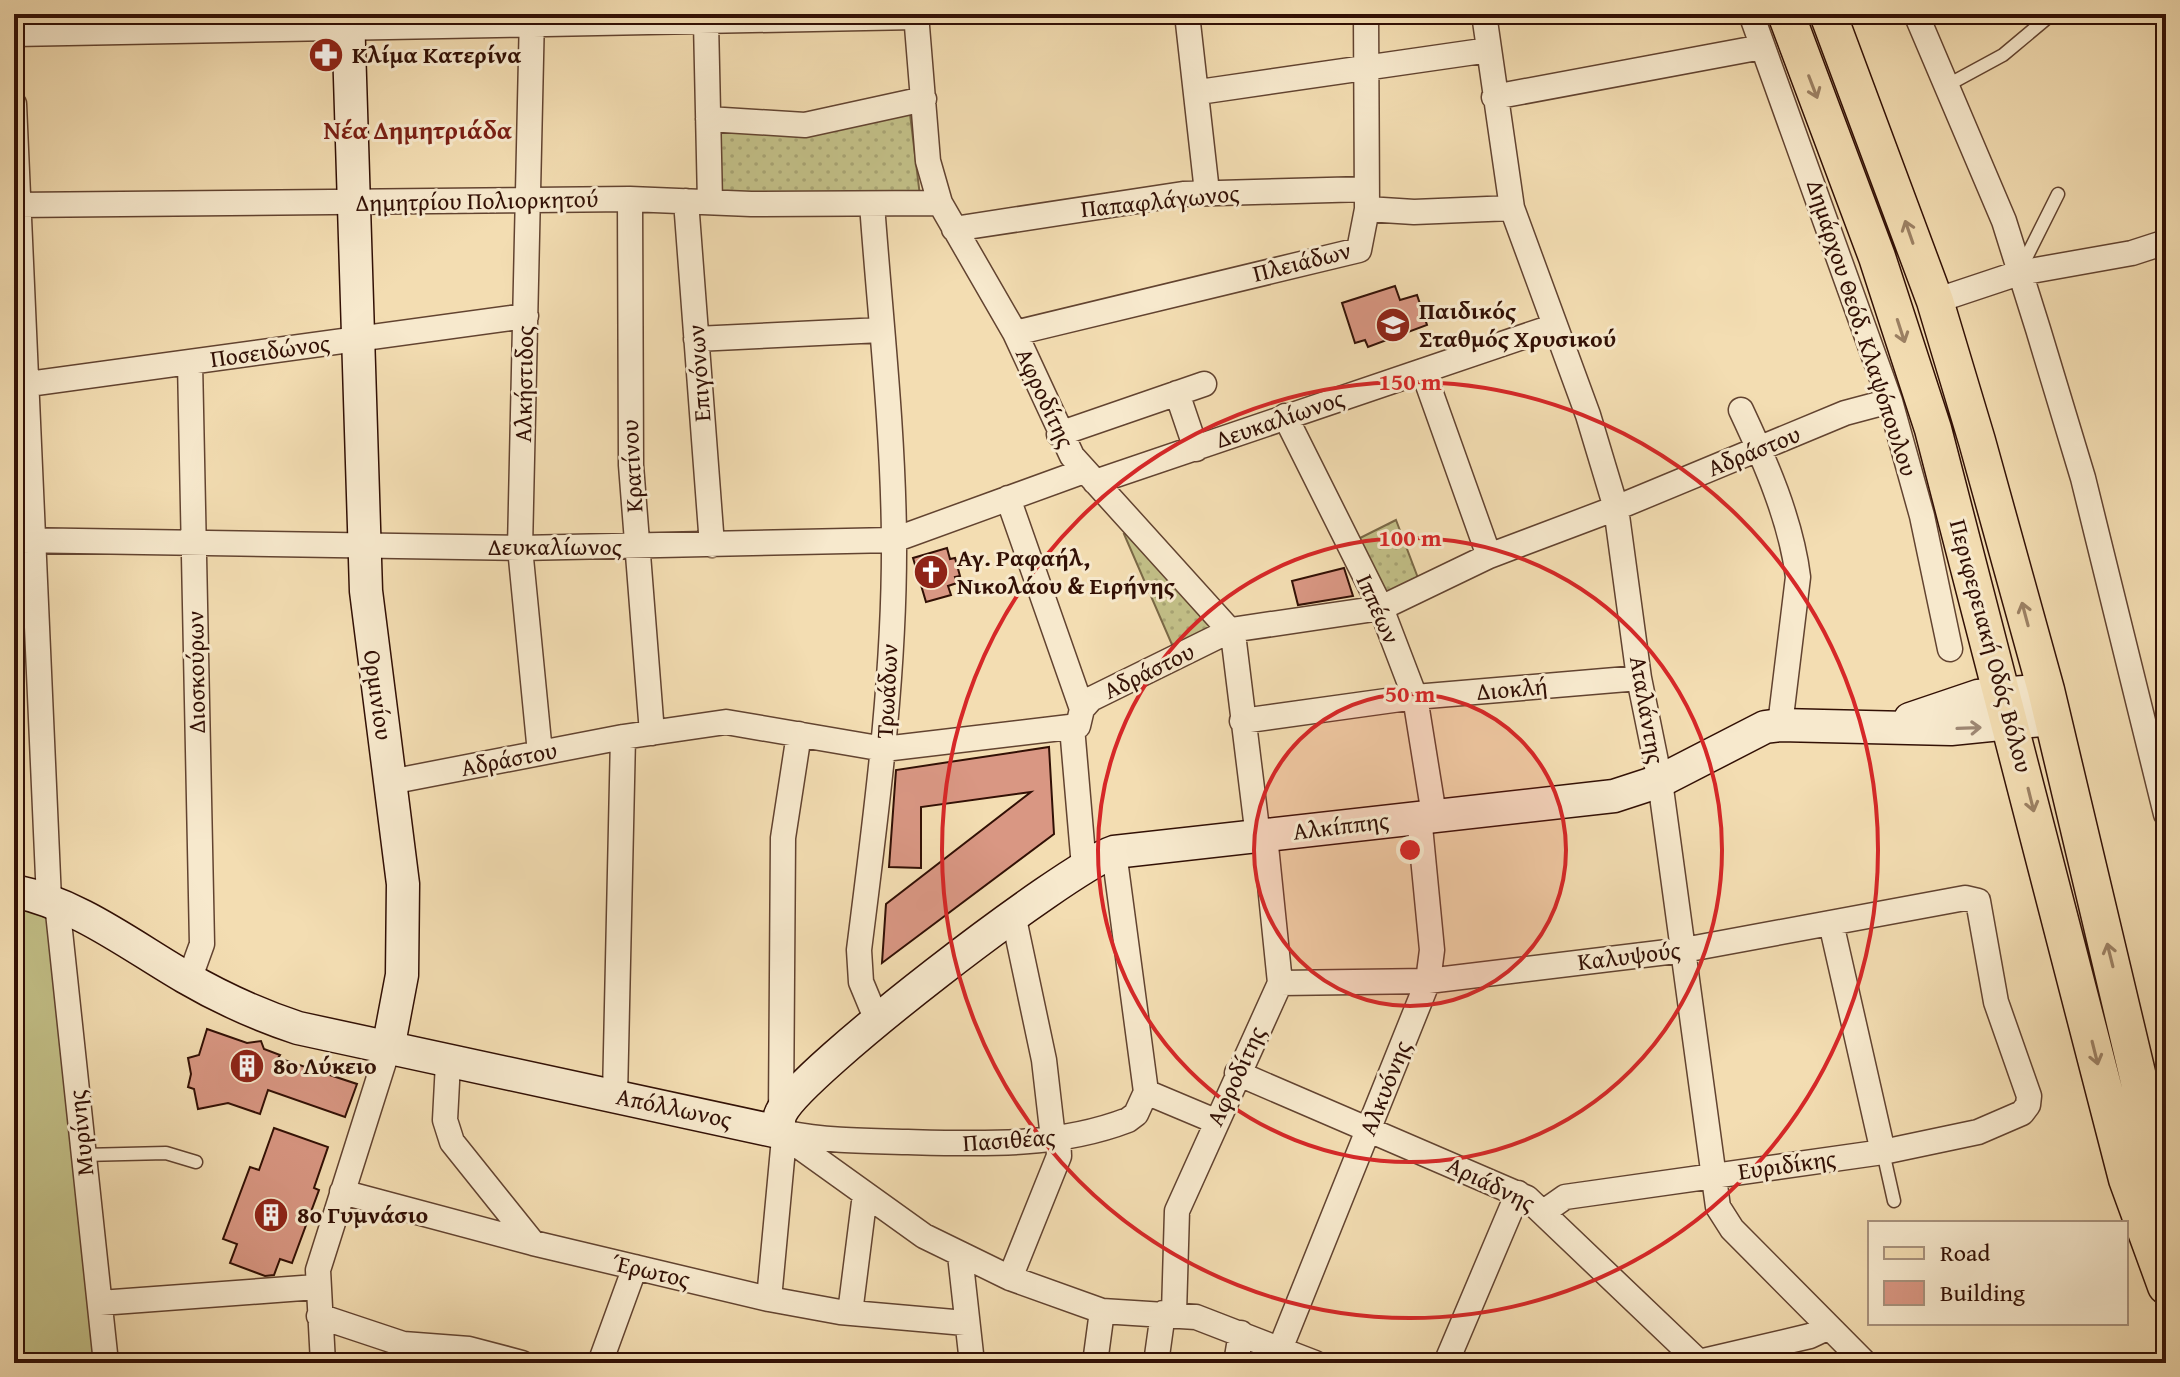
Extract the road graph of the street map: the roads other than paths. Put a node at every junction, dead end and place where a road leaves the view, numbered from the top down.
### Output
1 (1187, 14) edge
2 (1366, 14) edge
3 (1484, 14) edge
4 (1751, 14) edge
5 (1786, 14) edge
6 (1828, 14) edge
7 (1916, 14) edge
8 (2052, 14) edge
9 (916, 15) edge
10 (532, 20) edge
11 (191, 22) edge
12 (348, 22) edge
13 (706, 22) junction
14 (14, 34) edge
15 (1762, 47) junction
16 (1489, 50) junction
17 (1364, 68) junction
18 (1944, 87) junction
19 (1199, 92) junction
20 (1494, 97) junction
21 (924, 99) junction
22 (14, 104) edge
23 (708, 119) junction
24 (1207, 192) junction
25 (2058, 194) dead end
26 (630, 199) junction
27 (1366, 199) junction
28 (528, 200) junction
29 (698, 201) junction
30 (354, 203) junction
31 (940, 203) junction
32 (872, 204) junction
33 (16, 205) edge
34 (1512, 208) junction
35 (954, 229) junction
36 (2166, 242) edge
37 (2019, 273) junction
38 (1935, 301) junction
39 (18, 306) edge
40 (526, 316) junction
41 (1555, 326) junction
42 (881, 330) junction
43 (1015, 333) junction
44 (358, 339) junction
45 (696, 339) junction
46 (190, 362) junction
47 (1423, 371) junction
48 (1204, 384) dead end
49 (20, 386) edge
50 (1177, 393) junction
51 (1890, 401) junction
52 (1741, 410) dead end
53 (1285, 416) junction
54 (1059, 434) junction
55 (1196, 449) junction
56 (1760, 449) junction
57 (1090, 477) junction
58 (1008, 498) junction
59 (1616, 508) junction
60 (24, 540) edge
61 (894, 540) junction
62 (193, 542) junction
63 (712, 545) junction
64 (364, 546) junction
65 (637, 547) junction
66 (520, 548) junction
67 (1489, 556) junction
68 (1381, 608) junction
69 (1231, 630) junction
70 (1950, 649) dead end
71 (1639, 678) junction
72 (1415, 697) junction
73 (2049, 704) junction
74 (2008, 708) junction
75 (1077, 718) junction
76 (1242, 721) junction
77 (1780, 725) junction
78 (652, 733) junction
79 (799, 734) junction
80 (623, 737) junction
81 (884, 749) junction
82 (540, 753) junction
83 (1660, 781) junction
84 (390, 782) junction
85 (2166, 814) edge
86 (1427, 816) junction
87 (1261, 837) junction
88 (1114, 852) junction
89 (1084, 867) junction
90 (14, 891) edge
91 (53, 902) junction
92 (1013, 914) junction
93 (1831, 923) junction
94 (1684, 950) junction
95 (189, 980) junction
96 (1428, 981) junction
97 (1280, 983) junction
98 (878, 1023) junction
99 (388, 1049) junction
100 (448, 1063) junction
101 (1237, 1073) junction
102 (1146, 1092) junction
103 (615, 1096) junction
104 (2027, 1109) joint
105 (1215, 1121) junction
106 (782, 1127) junction
107 (1368, 1129) junction
108 (1056, 1138) junction
109 (1883, 1152) junction
110 (83, 1155) junction
111 (196, 1162) dead end
112 (1713, 1176) junction
113 (342, 1192) junction
114 (1518, 1193) junction
115 (865, 1194) junction
116 (2166, 1195) edge
117 (1894, 1201) dead end
118 (1545, 1211) junction
119 (533, 1243) junction
120 (960, 1255) junction
121 (635, 1267) junction
122 (1010, 1278) junction
123 (2166, 1286) edge
124 (316, 1287) junction
125 (769, 1299) junction
126 (100, 1303) junction
127 (1102, 1311) junction
128 (850, 1313) junction
129 (1169, 1313) junction
130 (319, 1316) junction
131 (965, 1323) junction
132 (1829, 1327) junction
133 (1241, 1333) junction
134 (1280, 1349) junction
135 (106, 1363) edge
136 (323, 1363) edge
137 (522, 1363) edge
138 (600, 1363) edge
139 (972, 1363) edge
140 (1095, 1363) edge
141 (1156, 1363) edge
142 (1236, 1363) edge
143 (1315, 1363) edge
144 (1446, 1363) edge
145 (1699, 1363) edge
146 (1865, 1363) edge

1 - 19 street
2 - 17 street, Πλειάδων
3 - 16 street, Αταλάντης
4 - 15 street, Δημάρχου Θεόδ. Κλαψόπουλου
5 -> 74 main road, Περιφερειακή Οδός Βόλου
38 -> 6 main road, Περιφερειακή Οδός Βόλου
7 - 18 street
8 - 18 lane
9 - 13 street
9 - 21 street, Αφροδίτης
10 - 12 street
10 - 13 street
10 - 28 street, Αλκήστιδος
11 - 12 street
11 - 14 street
12 - 30 street, Ορμινίου
13 - 23 street, Επιγόνων
15 - 20 street
15 - 51 street, Δημάρχου Θεόδ. Κλαψόπουλου
16 - 17 street
16 - 20 street, Αταλάντης
17 - 19 street
17 - 27 street, Πλειάδων
18 - 37 street
19 - 24 street
20 - 34 street, Αταλάντης
21 - 23 street
21 - 31 street, Αφροδίτης
22 - 33 street, Μυρίνης
23 - 29 street, Επιγόνων
24 - 27 street, Παπαφλάγωνος
24 - 35 street, Παπαφλάγωνος
25 - 37 lane
26 - 28 street, Δημητρίου Πολιορκητού
26 - 29 street, Δημητρίου Πολιορκητού
26 - 65 street, Κρατίνου
27 - 34 street, Παπαφλάγωνος
27 - 43 street, Πλειάδων
28 - 30 street, Δημητρίου Πολιορκητού
28 - 40 street, Αλκήστιδος
29 - 32 street, Δημητρίου Πολιορκητού
29 - 45 street, Επιγόνων
30 - 33 street, Δημητρίου Πολιορκητού
30 - 44 street, Ορμινίου
31 - 32 street, Δημητρίου Πολιορκητού
31 - 35 street, Αφροδίτης
32 - 42 street, Τρωάδων
33 - 39 street, Μυρίνης
34 - 41 street, Αταλάντης
35 - 43 street, Αφροδίτης
36 - 37 street
37 - 38 street
37 - 85 street
73 -> 38 main road, Περιφερειακή Οδός Βόλου
39 - 49 street, Μυρίνης
40 - 44 street, Ποσειδώνος
40 - 66 street, Αλκήστιδος
41 - 47 street, Δευκαλίωνος
41 - 59 street, Αταλάντης
42 - 45 street
42 - 61 street, Τρωάδων
43 - 54 street, Αφροδίτης
44 - 46 street, Ποσειδώνος
44 - 64 street, Ορμινίου
45 - 63 street, Επιγόνων
46 - 49 street, Ποσειδώνος
46 - 62 street, Διοσκούρων
47 - 53 street, Δευκαλίωνος
47 - 67 street
48 - 50 street
49 - 60 street, Μυρίνης
50 - 54 street
50 - 55 street
51 - 56 street, Αδράστου
51 - 70 street, Δημάρχου Θεόδ. Κλαψόπουλου
52 - 56 street
53 - 55 street, Δευκαλίωνος
53 - 68 street, Ιππέων
54 - 57 street, Αφροδίτης
55 - 57 street, Δευκαλίωνος
56 - 59 street, Αδράστου
56 - 77 street
57 - 58 street, Δευκαλίωνος
57 - 69 street, Αφροδίτης
58 - 61 street, Δευκαλίωνος
58 - 75 street
59 - 67 street, Αδράστου
59 - 71 street, Αταλάντης
60 - 62 street, Δευκαλίωνος
60 - 91 street, Μυρίνης
61 - 63 street, Δευκαλίωνος
61 - 81 street, Τρωάδων
62 - 64 street, Δευκαλίωνος
62 - 95 street, Διοσκούρων
63 - 65 street, Δευκαλίωνος
64 - 66 street, Δευκαλίωνος
64 - 84 street, Ορμινίου
65 - 66 street, Δευκαλίωνος
65 - 78 street, Κρατίνου
66 - 82 street, Αλκήστιδος
67 - 68 street, Αδράστου
68 - 69 street, Αδράστου
68 - 72 street, Ιππέων
69 - 75 street, Αδράστου
69 - 76 street
71 - 72 street, Διοκλή
71 - 83 street, Αταλάντης
72 - 76 street, Διοκλή
72 - 86 street, Ιππέων
73 - 74 street, Αλκίππης
116 -> 73 main road, Περιφερειακή Οδός Βόλου
74 - 77 street, Αλκίππης
74 -> 123 main road, Περιφερειακή Οδός Βόλου
75 - 81 street, Αδράστου
75 - 89 street
76 - 87 street
77 - 83 street, Αλκίππης
78 - 79 street, Αδράστου
78 - 80 street, Αδράστου
79 - 81 street, Αδράστου
79 - 106 street
80 - 82 street, Αδράστου
80 - 103 street
81 - 98 street, Τρωάδων
82 - 84 street, Αδράστου
83 - 86 street, Αλκίππης
83 - 94 street, Αταλάντης
84 - 99 street, Ορμινίου
86 - 87 street, Αλκίππης
86 - 96 street, Αλκυόνης
87 - 88 street, Αλκίππης
87 - 97 street
88 - 89 street, Αλκίππης
88 - 102 street
89 - 92 street, Αλκίππης
90 - 91 street, Απόλλωνος
91 - 95 street, Απόλλωνος
91 - 110 street, Μυρίνης
92 - 98 street, Αλκίππης
92 - 108 street
93 - 94 street, Καλυψούς
93 - 104 street, Καλυψούς
93 - 109 street
94 - 96 street, Καλυψούς
94 - 112 street, Αταλάντης
95 - 99 street, Απόλλωνος
96 - 97 street, Καλυψούς
96 - 107 street, Αλκυόνης
97 - 101 street, Αφροδίτης
98 - 106 street
99 - 100 street, Απόλλωνος
99 - 113 street, Ορμινίου
100 - 103 street, Απόλλωνος
100 - 119 street
101 - 105 street, Αφροδίτης
101 - 107 street, Αριάδνης
102 - 105 street
102 - 108 street, Πασιθέας
103 - 106 street, Απόλλωνος
104 - 109 street, Ευριδίκης
105 - 129 street, Αφροδίτης
106 - 108 street, Πασιθέας
106 - 115 street, Απόλλωνος
106 - 125 street
107 - 114 street, Αριάδνης
107 - 134 street, Αλκυόνης
108 - 122 street
109 - 112 street, Ευριδίκης
109 - 117 lane
110 - 111 lane
110 - 126 street, Μυρίνης
112 - 118 street, Ευριδίκης
112 - 132 street, Αταλάντης
113 - 119 street, Έρωτος
113 - 124 street, Ορμινίου
114 - 118 street, Αριάδνης
114 - 144 street
115 - 120 street, Απόλλωνος
115 - 128 street
118 - 145 street, Αριάδνης
119 - 121 street, Έρωτος
120 - 122 street, Απόλλωνος
120 - 131 street
121 - 125 street, Έρωτος
121 - 138 street
122 - 127 street, Απόλλωνος
124 - 126 street
124 - 130 street, Ορμινίου
125 - 128 street, Έρωτος
126 - 135 street, Μυρίνης
127 - 129 street, Απόλλωνος
127 - 140 street
128 - 131 street, Έρωτος
129 - 133 street, Απόλλωνος
129 - 141 street, Αφροδίτης
130 - 136 street, Ορμινίου
130 - 137 street
131 - 139 street
132 - 145 street
132 - 146 street, Αταλάντης
133 - 134 street, Απόλλωνος
133 - 142 street
134 - 143 street, Απόλλωνος

